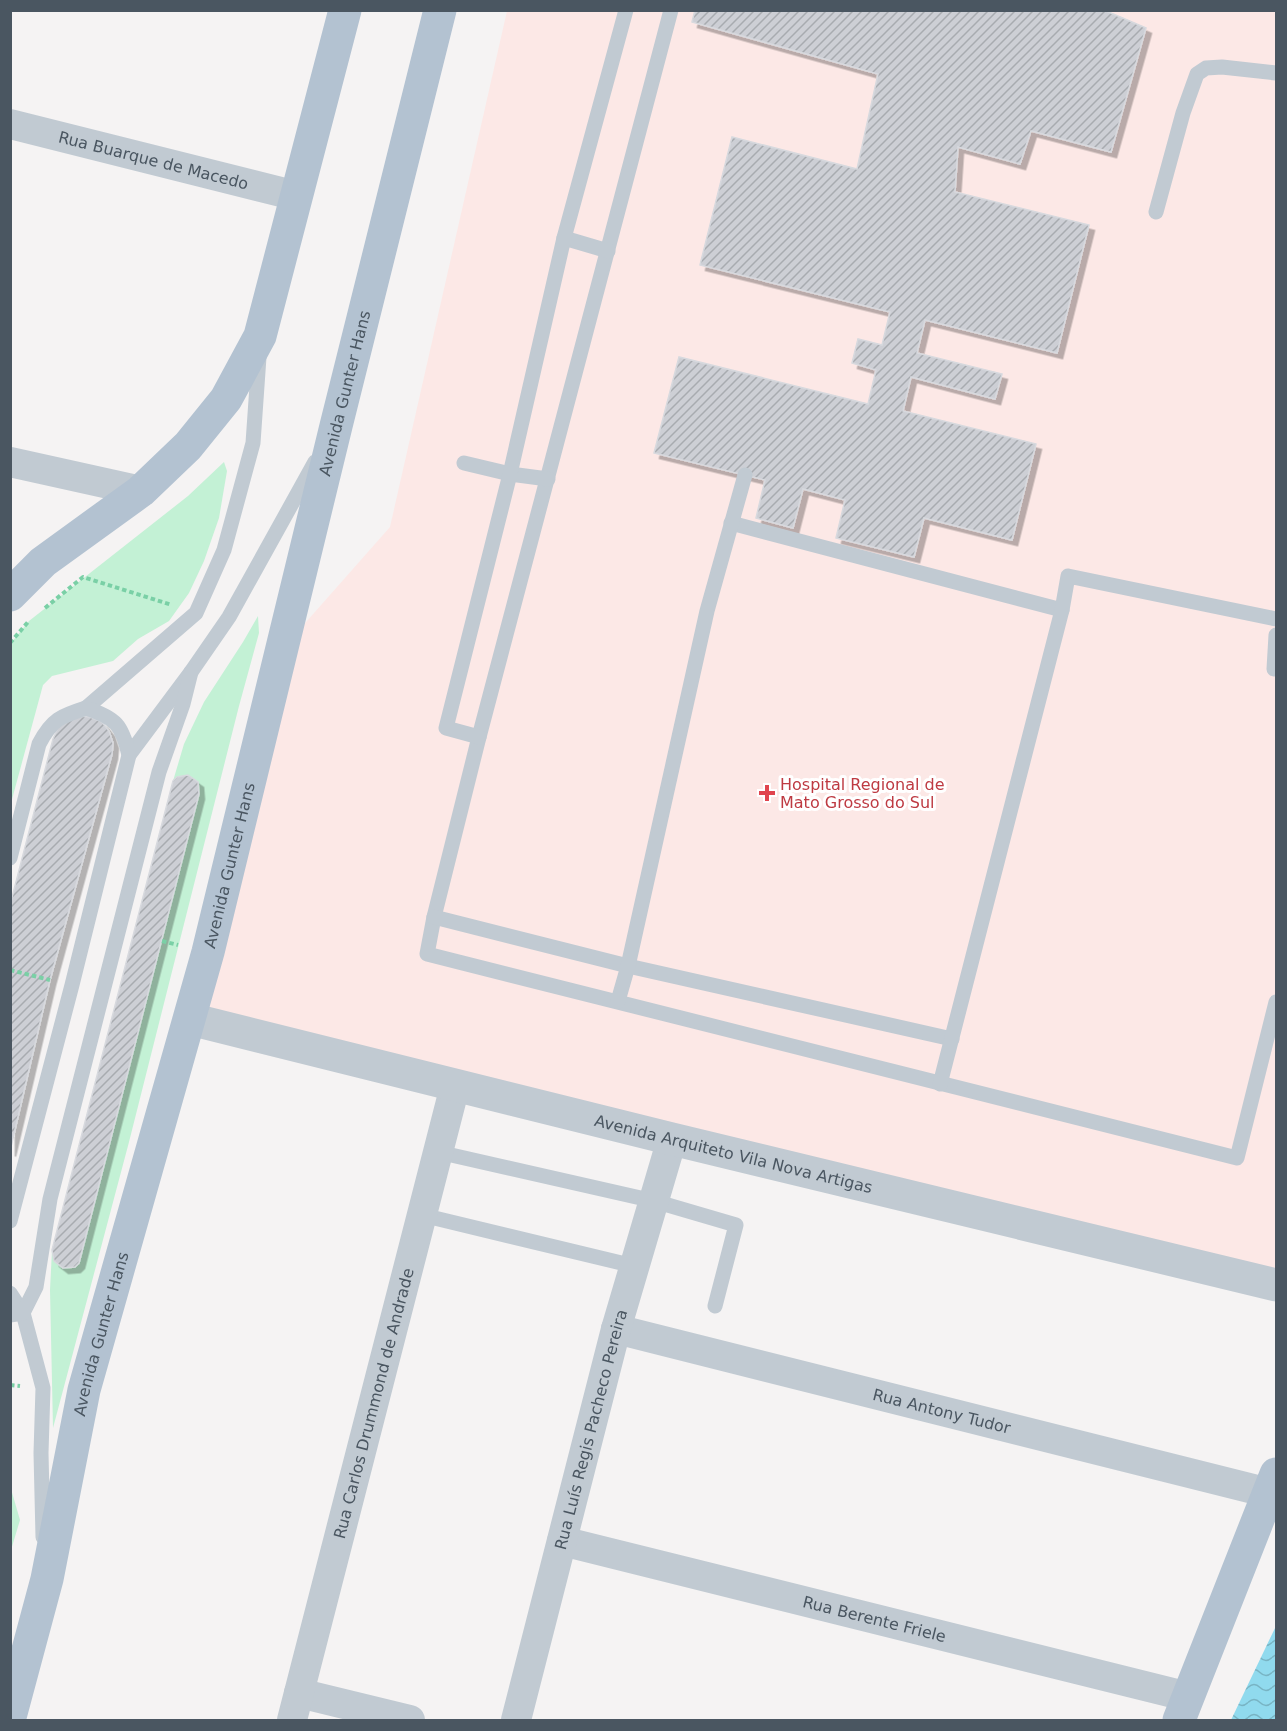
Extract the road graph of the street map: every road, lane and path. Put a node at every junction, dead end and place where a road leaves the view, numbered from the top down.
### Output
1 (345, 10) edge
2 (440, 10) edge
3 (626, 10) edge
4 (654, 10) edge
5 (670, 12) edge
6 (1276, 73) edge
7 (10, 124) edge
8 (297, 196) junction
9 (1156, 212) dead end
10 (564, 238) junction
11 (608, 251) junction
12 (260, 336) junction
13 (336, 426) junction
14 (10, 462) edge
15 (464, 463) dead end
16 (510, 474) junction
17 (745, 475) dead end
18 (548, 479) junction
19 (141, 491) junction
20 (731, 523) junction
21 (83, 577) dead end
22 (20, 608) edge
23 (1062, 610) junction
24 (38, 614) dead end
25 (1276, 619) edge
26 (1276, 635) edge
27 (10, 643) edge
28 (1276, 669) edge
29 (191, 672) junction
30 (87, 708) junction
31 (479, 737) junction
32 (129, 755) junction
33 (10, 858) edge
34 (434, 917) junction
35 (628, 966) junction
36 (10, 970) edge
37 (50, 980) dead end
38 (618, 1001) junction
39 (1276, 1002) edge
40 (190, 1019) junction
41 (952, 1039) junction
42 (940, 1084) junction
43 (455, 1086) junction
44 (672, 1139) junction
45 (438, 1152) junction
46 (654, 1202) junction
47 (422, 1215) junction
48 (10, 1221) edge
49 (634, 1266) junction
50 (1276, 1285) edge
51 (10, 1293) edge
52 (715, 1306) dead end
53 (16, 1314) edge
54 (616, 1329) junction
55 (1273, 1483) edge
56 (562, 1540) junction
57 (46, 1579) junction
58 (296, 1707) edge
59 (1184, 1709) edge
60 (10, 1717) edge
61 (410, 1720) edge
62 (516, 1720) edge

1 - 8 main road
2 - 13 main road, Avenida Gunter Hans
3 - 10 lane
4 - 5 lane
5 - 11 lane
6 - 9 lane
7 - 8 street, Rua Buarque de Macedo
8 - 12 main road
10 - 11 lane
10 - 16 lane
11 - 18 lane
12 - 19 main road
12 - 30 lane
13 - 29 lane
13 - 40 main road, Avenida Gunter Hans
14 - 19 street
15 - 16 lane
16 - 18 lane
16 - 31 lane
17 - 20 lane
18 - 31 lane
19 - 22 main road
20 - 23 lane
20 - 35 lane
21 - 24 path
22 - 27 path
23 - 25 lane
23 - 41 lane
26 - 28 lane
29 - 32 lane
29 - 53 lane
30 - 32 lane
30 - 33 lane
31 - 34 lane
32 - 48 lane
34 - 35 lane
34 - 38 lane
35 - 38 lane
35 - 41 lane
36 - 37 path
38 - 42 lane
39 - 42 lane
40 - 43 street, Avenida Arquiteto Vila Nova Artigas
40 - 57 main road, Avenida Gunter Hans
41 - 42 lane
43 - 44 street, Avenida Arquiteto Vila Nova Artigas
43 - 45 street, Rua Carlos Drummond de Andrade
44 - 46 street, Rua Luís Regis Pacheco Pereira
44 - 50 street, Avenida Arquiteto Vila Nova Artigas
45 - 46 lane
45 - 47 street, Rua Carlos Drummond de Andrade
46 - 49 street, Rua Luís Regis Pacheco Pereira
46 - 52 lane
47 - 49 lane
47 - 58 street, Rua Carlos Drummond de Andrade
49 - 54 street, Rua Luís Regis Pacheco Pereira
51 - 53 lane
53 - 57 lane
54 - 55 street, Rua Antony Tudor
54 - 56 street, Rua Luís Regis Pacheco Pereira
55 - 59 main road
56 - 59 street, Rua Berente Friele
56 - 62 street, Rua Luís Regis Pacheco Pereira
57 - 60 main road, Avenida Gunter Hans
58 - 61 street

